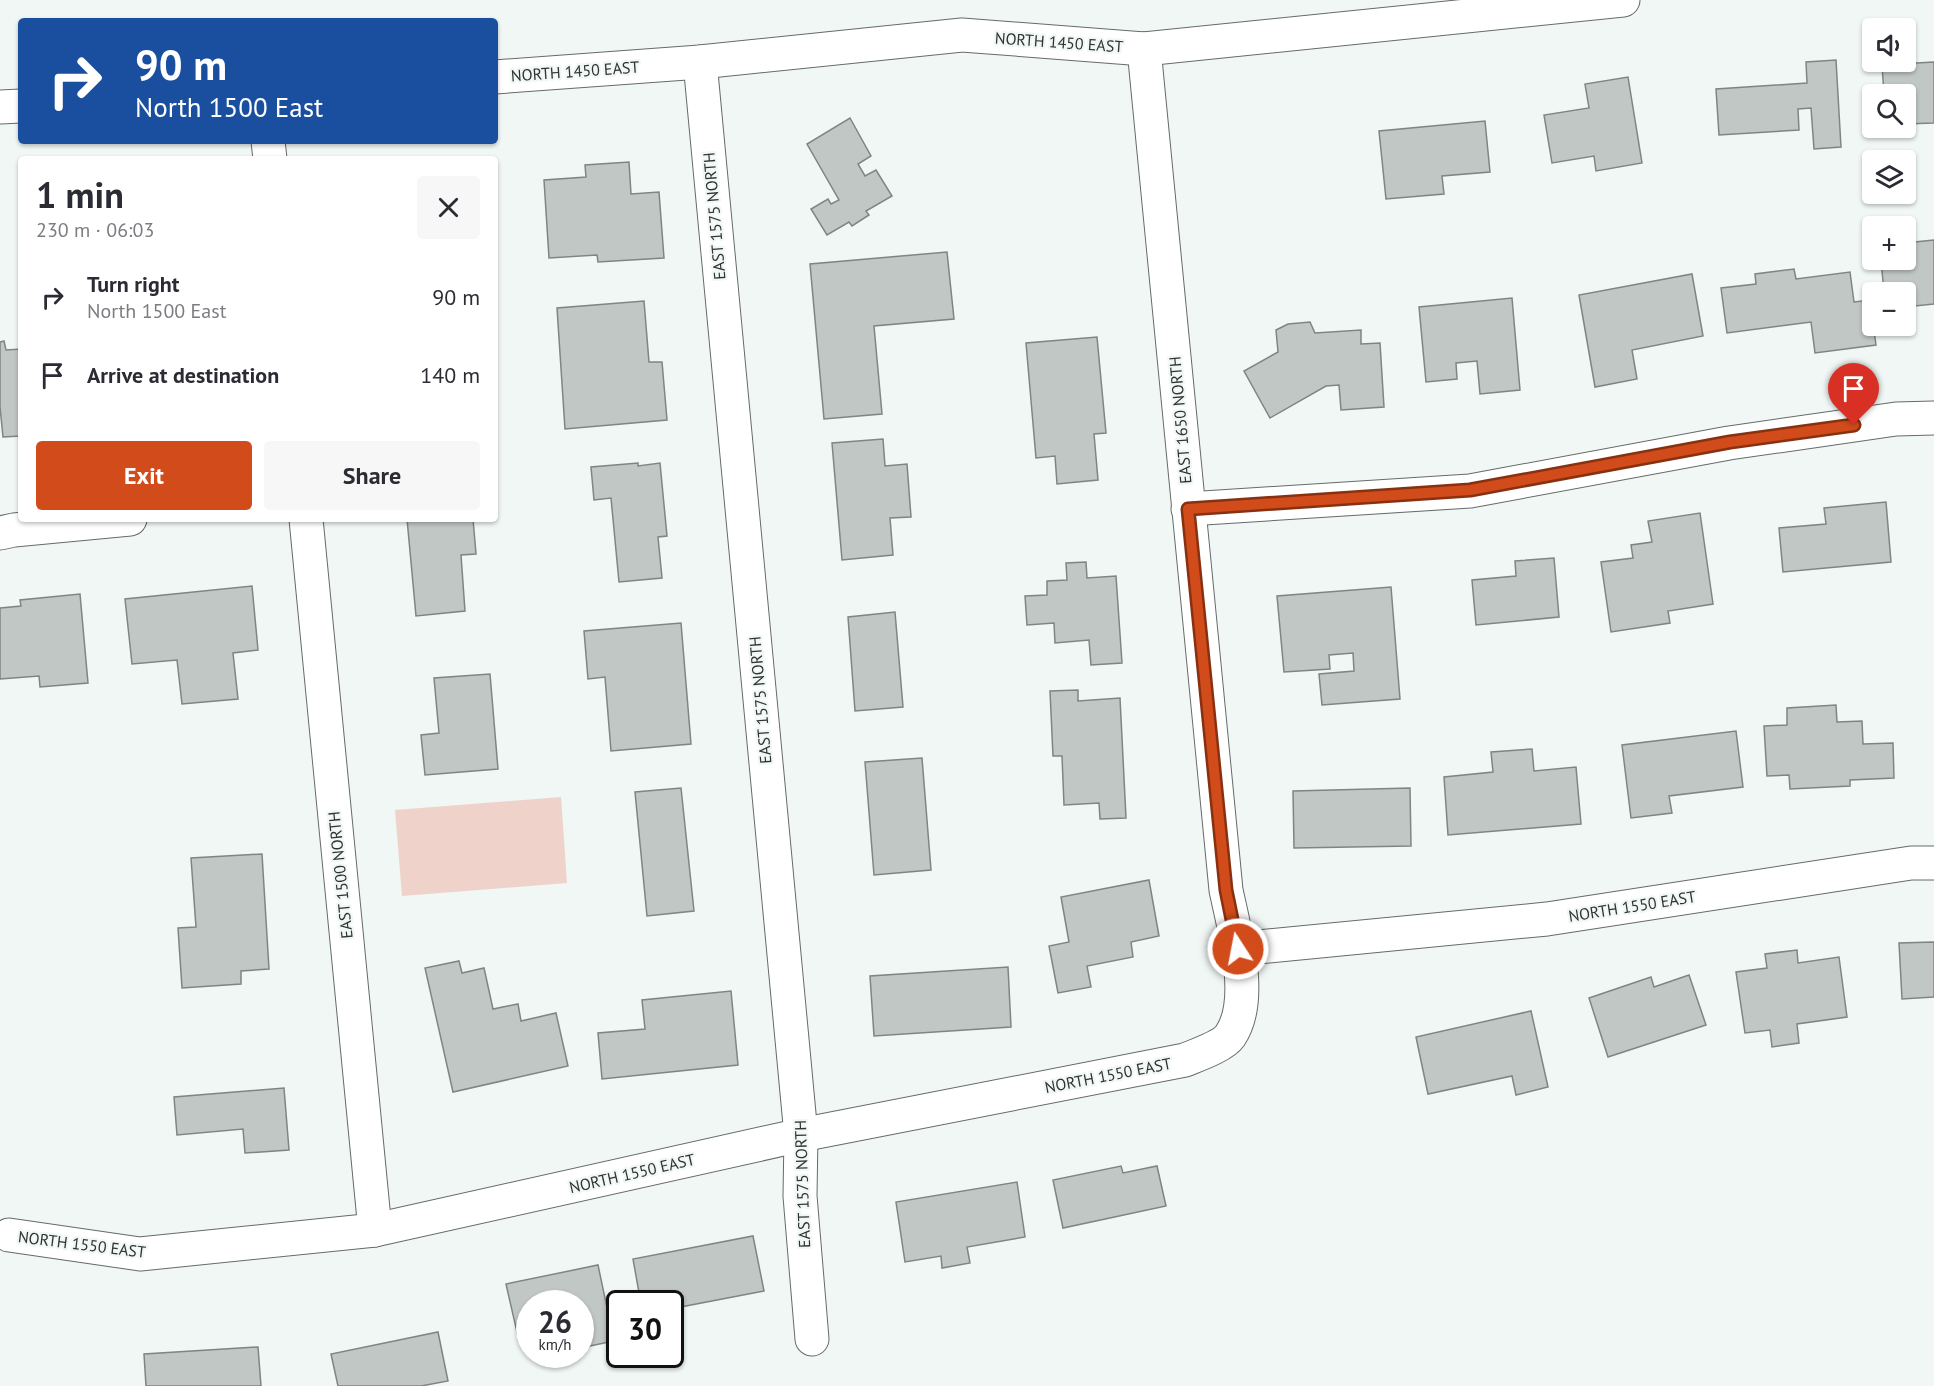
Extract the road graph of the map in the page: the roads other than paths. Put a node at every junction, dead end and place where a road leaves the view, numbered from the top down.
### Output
1 (1623, 0) edge
2 (1144, 49) junction
3 (700, 62) junction
4 (498, 77) edge
5 (18, 106) edge
6 (0, 107) edge
7 (1934, 418) edge
8 (1188, 509) junction
9 (98, 522) edge
10 (306, 522) edge
11 (0, 533) edge
12 (1934, 863) edge
13 (1238, 949) junction
14 (1238, 1021) joint
15 (801, 1135) junction
16 (375, 1230) junction
17 (9, 1235) dead end
18 (812, 1339) dead end

1 - 2 street, NORTH 1450 EAST
2 - 3 street, NORTH 1450 EAST
2 - 8 street, EAST 1650 NORTH
3 - 4 street, NORTH 1450 EAST
3 - 15 street, EAST 1575 NORTH
5 - 6 street
7 - 8 street
8 - 13 street, EAST 1650 NORTH
9 - 11 street
10 - 16 street, EAST 1500 NORTH
12 - 13 street, NORTH 1550 EAST
13 - 14 street, EAST 1650 NORTH
14 - 15 street, NORTH 1550 EAST
15 - 16 street, NORTH 1550 EAST
15 - 18 street, EAST 1575 NORTH
16 - 17 street, NORTH 1550 EAST

